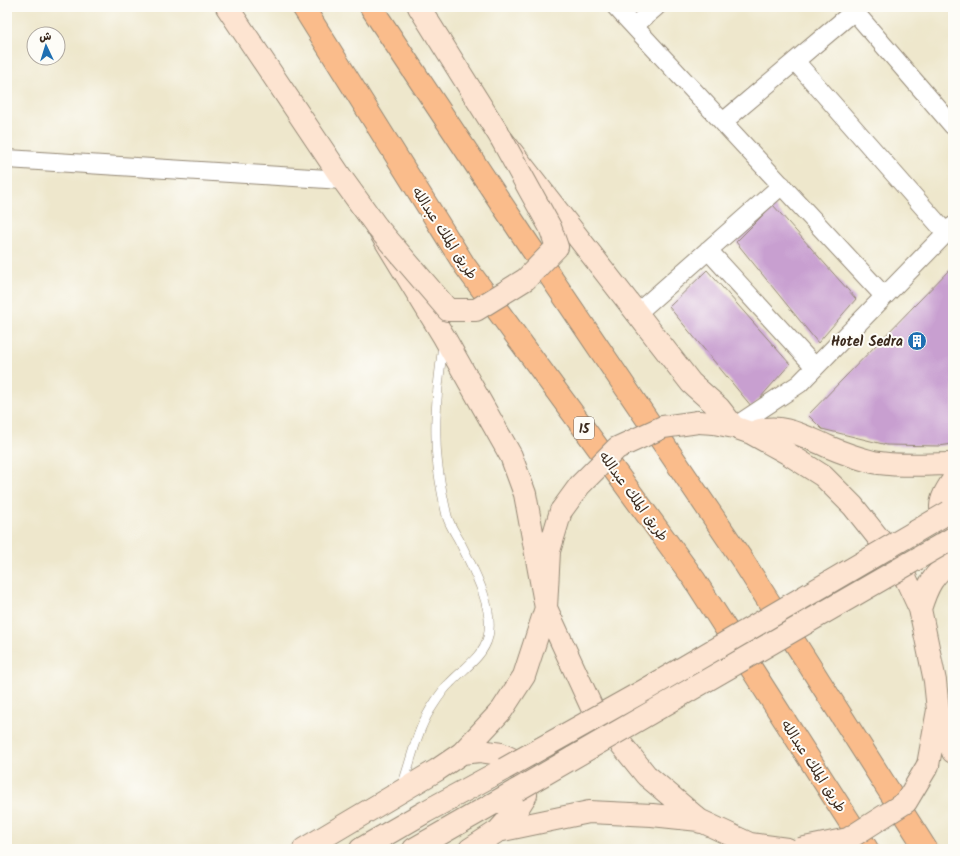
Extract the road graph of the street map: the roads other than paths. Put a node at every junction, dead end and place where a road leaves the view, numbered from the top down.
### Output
1 (228, 7) edge
2 (303, 7) edge
3 (371, 7) edge
4 (419, 7) edge
5 (616, 7) edge
6 (656, 7) edge
7 (856, 9) edge
8 (634, 26) junction
9 (795, 61) junction
10 (723, 122) junction
11 (953, 126) edge
12 (501, 138) junction
13 (7, 159) edge
14 (343, 180) junction
15 (782, 185) junction
16 (377, 227) junction
17 (949, 229) edge
18 (708, 250) junction
19 (884, 296) junction
20 (636, 313) junction
21 (444, 337) junction
22 (815, 367) junction
23 (742, 430) junction
24 (953, 464) edge
25 (953, 480) edge
26 (952, 518) edge
27 (953, 538) edge
28 (953, 561) edge
29 (546, 608) junction
30 (920, 609) junction
31 (938, 710) junction
32 (953, 752) edge
33 (462, 753) junction
34 (399, 793) junction
35 (699, 820) junction
36 (498, 831) junction
37 (304, 849) edge
38 (361, 849) edge
39 (414, 849) edge
40 (470, 849) edge
41 (732, 849) edge
42 (787, 849) edge
43 (800, 849) edge
44 (867, 849) edge
45 (926, 849) edge

1 - 14 main road
2 - 44 highway, طريق الملك عبدالله / 15
3 - 45 highway
4 - 12 main road
5 - 8 street
6 - 8 street
7 - 9 street
7 - 11 street
8 - 10 street
9 - 10 street
9 - 17 street
10 - 15 street
12 - 16 main road, bridge
12 - 20 main road
13 - 14 street
14 - 16 main road
15 - 18 street
15 - 19 street
16 - 21 main road
17 - 19 street
18 - 20 street
18 - 22 street
19 - 22 street
20 - 23 main road
21 - 29 main road
21 - 34 lane
22 - 23 street
23 - 24 main road
23 - 29 main road, bridge
23 - 30 main road
25 - 26 main road
26 - 38 main road, bridge
27 - 39 main road, bridge
28 - 30 main road
29 - 33 main road
29 - 35 main road
30 - 31 main road
31 - 32 main road
31 - 43 main road, bridge
33 - 34 main road
33 - 36 main road
34 - 37 main road
35 - 36 main road
35 - 41 main road
35 - 42 main road
36 - 40 main road

